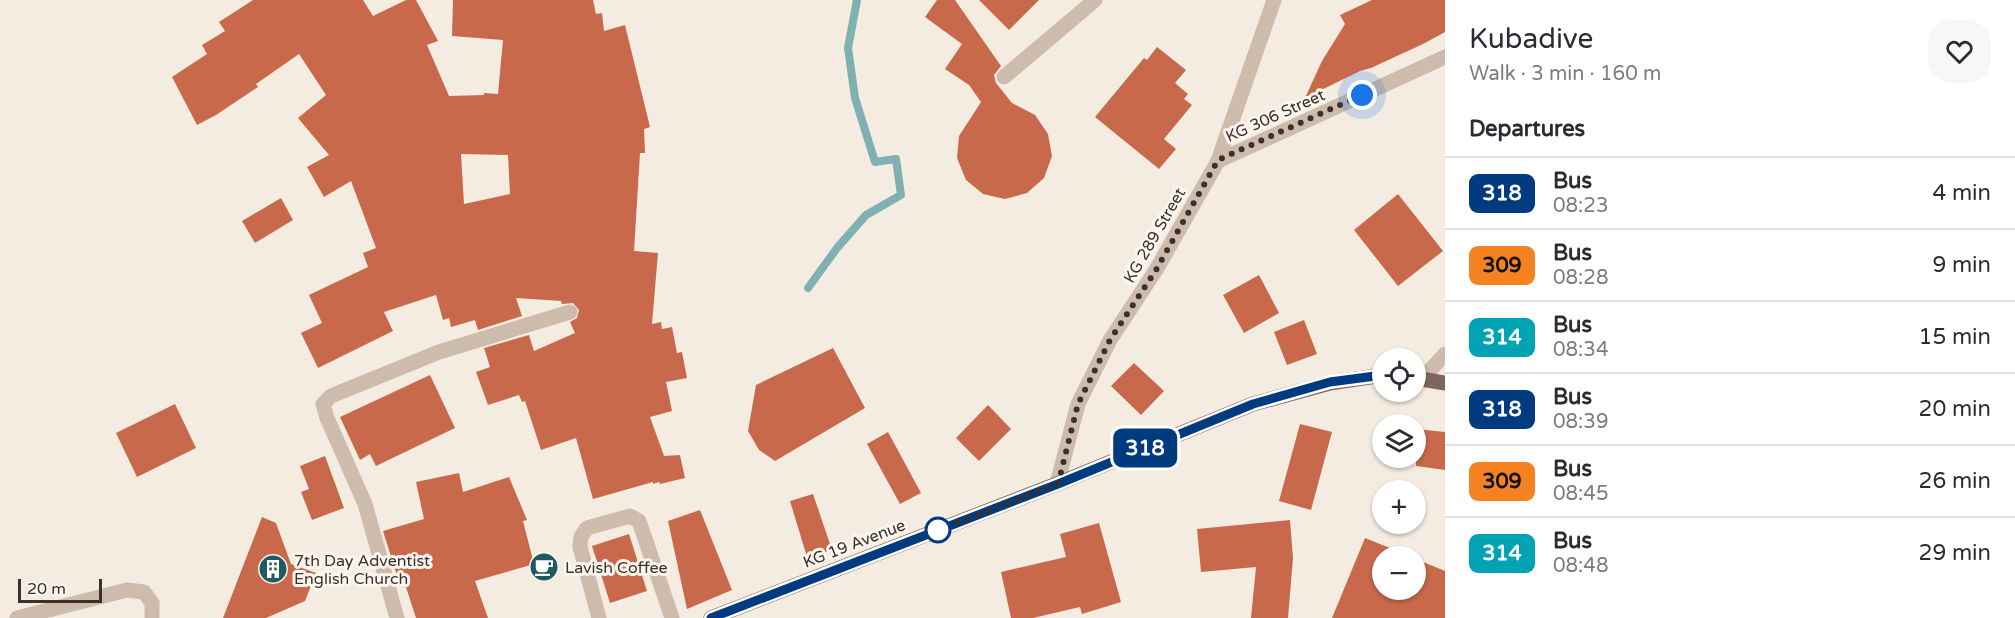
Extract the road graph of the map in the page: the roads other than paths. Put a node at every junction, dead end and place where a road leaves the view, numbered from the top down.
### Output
1 (1095, 0) edge
2 (1274, 0) edge
3 (1445, 57) edge
4 (1004, 77) dead end
5 (1218, 160) junction
6 (570, 312) dead end
7 (1445, 354) edge
8 (1426, 372) edge
9 (1372, 376) edge
10 (1426, 379) edge
11 (1445, 383) edge
12 (1058, 484) junction
13 (16, 618) edge
14 (152, 618) edge
15 (397, 618) edge
16 (599, 618) edge
17 (672, 618) edge
18 (711, 618) edge

1 - 4 street
2 - 5 street, KG 289 Street
3 - 5 street, KG 306 Street
5 - 12 street, KG 289 Street
6 - 15 street
7 - 8 street
9 - 12 main road, KG 19 Avenue
10 - 11 main road
12 - 18 main road, KG 19 Avenue
13 - 14 street
16 - 17 street

